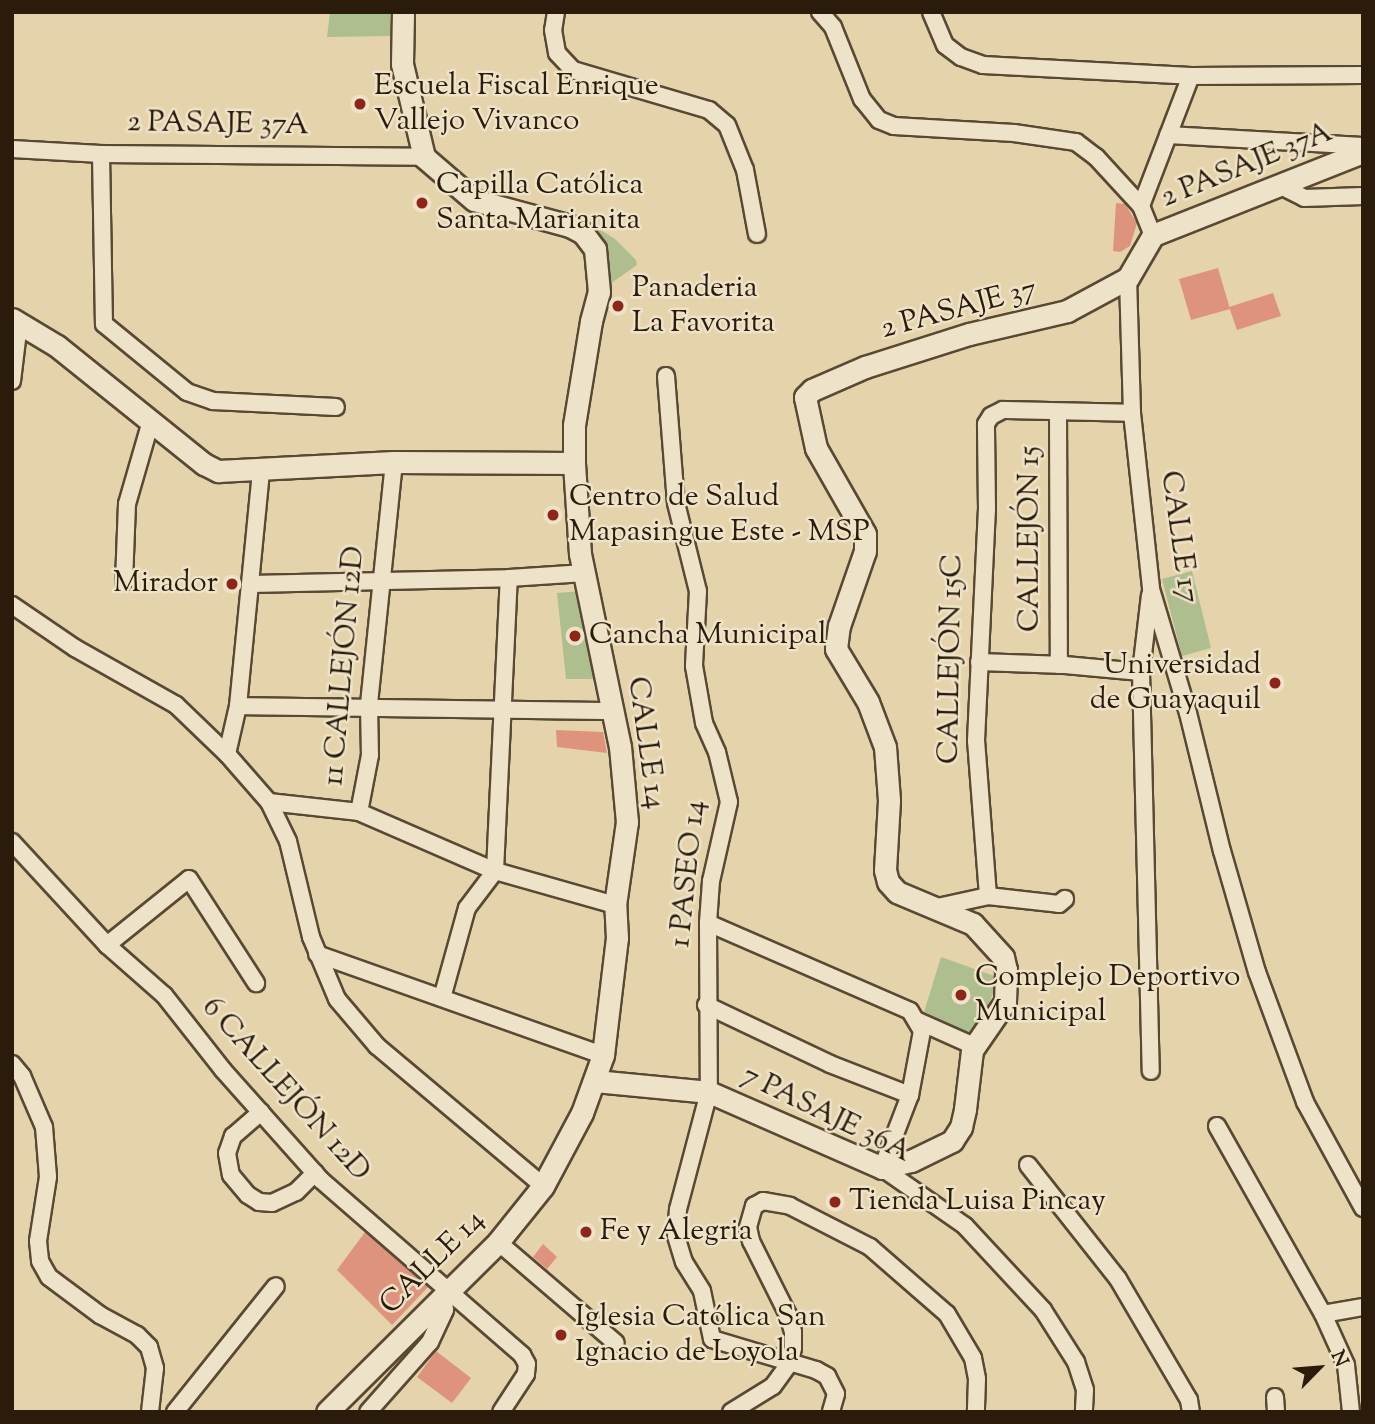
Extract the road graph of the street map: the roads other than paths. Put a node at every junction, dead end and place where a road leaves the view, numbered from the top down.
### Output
1 (403, 12) edge
2 (556, 12) edge
3 (820, 12) edge
4 (931, 12) edge
5 (1363, 75) edge
6 (1191, 76) junction
7 (1168, 135) junction
8 (1363, 146) edge
9 (12, 149) edge
10 (1363, 152) edge
11 (101, 154) junction
12 (424, 157) junction
13 (1279, 185) junction
14 (1363, 196) edge
15 (1140, 206) junction
16 (757, 234) dead end
17 (1153, 235) junction
18 (1128, 278) junction
19 (16, 321) edge
20 (666, 376) dead end
21 (12, 381) edge
22 (805, 397) joint
23 (335, 407) dead end
24 (1058, 413) junction
25 (1132, 413) junction
26 (151, 421) junction
27 (394, 463) junction
28 (574, 463) junction
29 (261, 471) junction
30 (585, 573) junction
31 (509, 578) junction
32 (381, 581) junction
33 (124, 582) dead end
34 (251, 584) junction
35 (1151, 589) junction
36 (12, 605) edge
37 (979, 662) junction
38 (1059, 665) junction
39 (1141, 672) junction
40 (369, 705) junction
41 (238, 706) junction
42 (502, 708) junction
43 (614, 711) junction
44 (226, 754) junction
45 (268, 802) junction
46 (359, 812) junction
47 (12, 842) edge
48 (495, 872) junction
49 (988, 896) junction
50 (1065, 899) dead end
51 (615, 905) junction
52 (933, 908) junction
53 (708, 923) junction
54 (107, 944) junction
55 (317, 954) junction
56 (256, 983) dead end
57 (442, 998) junction
58 (706, 1005) junction
59 (918, 1021) junction
60 (974, 1046) junction
61 (603, 1055) junction
62 (12, 1064) edge
63 (1151, 1071) dead end
64 (595, 1081) junction
65 (709, 1092) junction
66 (909, 1096) junction
67 (261, 1111) junction
68 (1217, 1126) dead end
69 (1028, 1165) dead end
70 (882, 1168) junction
71 (315, 1173) junction
72 (542, 1186) junction
73 (1363, 1208) edge
74 (498, 1242) junction
75 (276, 1286) dead end
76 (447, 1294) junction
77 (1363, 1307) edge
78 (1323, 1314) junction
79 (616, 1343) dead end
80 (790, 1363) junction
81 (1086, 1411) edge
82 (150, 1412) edge
83 (175, 1412) edge
84 (327, 1412) edge
85 (368, 1412) edge
86 (501, 1412) edge
87 (731, 1412) edge
88 (831, 1412) edge
89 (976, 1412) edge
90 (1191, 1412) edge
91 (1351, 1412) edge

1 - 12 street
2 - 16 street
3 - 15 street
4 - 6 street
5 - 6 street
6 - 7 street
7 - 8 street
7 - 15 street
9 - 11 street, 2 PASAJE 37A
10 - 13 street, 2 PASAJE 37A
11 - 12 street, 2 PASAJE 37A
11 - 23 street
12 - 28 street, CALLE 14
13 - 14 street
13 - 17 street, 2 PASAJE 37A
15 - 17 street
17 - 18 street
18 - 22 street, 2 PASAJE 37
18 - 25 street, CALLE 17
19 - 21 street
19 - 26 street
20 - 53 street, 1 PASEO 14
22 - 52 street, CALLEJÓN 15C
24 - 25 street
24 - 37 street, CALLEJÓN 15C
24 - 38 street, CALLEJÓN 15
25 - 35 street, CALLE 17
26 - 29 street
26 - 33 street
27 - 28 street
27 - 29 street
27 - 32 street, 11 CALLEJÓN 12D
28 - 30 street, CALLE 14
29 - 34 street
30 - 31 street
30 - 43 street, CALLE 14
31 - 32 street
31 - 42 street
32 - 34 street
32 - 40 street, 11 CALLEJÓN 12D
34 - 41 street
35 - 39 street
35 - 73 street, CALLE 17
36 - 44 street
37 - 38 street
37 - 49 street, CALLEJÓN 15C
38 - 39 street
39 - 63 street
40 - 41 street
40 - 42 street
40 - 46 street, 11 CALLEJÓN 12D
41 - 44 street
42 - 43 street
42 - 48 street
43 - 51 street, CALLE 14
44 - 45 street
45 - 46 street
45 - 55 street
46 - 48 street, 11 CALLEJÓN 12D
47 - 54 street, 6 CALLEJÓN 12D
48 - 51 street, 11 CALLEJÓN 12D
48 - 57 street
49 - 50 street
49 - 52 street
51 - 61 street, CALLE 14
52 - 60 street, CALLEJÓN 15C
53 - 58 street, 1 PASEO 14
53 - 59 street
54 - 56 street
54 - 67 street, 6 CALLEJÓN 12D
55 - 57 street
55 - 72 street
57 - 61 street
58 - 65 street, 1 PASEO 14
58 - 66 street
59 - 60 street
59 - 66 street
60 - 70 street, CALLEJÓN 15C
61 - 64 street, CALLE 14
62 - 82 street
64 - 65 street, 7 PASAJE 36A
64 - 72 street, CALLE 14
65 - 70 street, 7 PASAJE 36A
65 - 80 street, 1 PASEO 14
66 - 70 street
67 - 71 street, 6 CALLEJÓN 12D
67 - 71 street
68 - 78 street
69 - 90 street
70 - 81 street, 7 PASAJE 36A
71 - 76 street, 6 CALLEJÓN 12D
72 - 74 street, CALLE 14
74 - 76 street, CALLE 14
74 - 79 street
75 - 83 street
76 - 84 street, CALLE 14
76 - 85 street
76 - 86 street, 6 CALLEJÓN 12D
77 - 78 street
78 - 91 street
80 - 87 street
80 - 88 street
80 - 89 street

